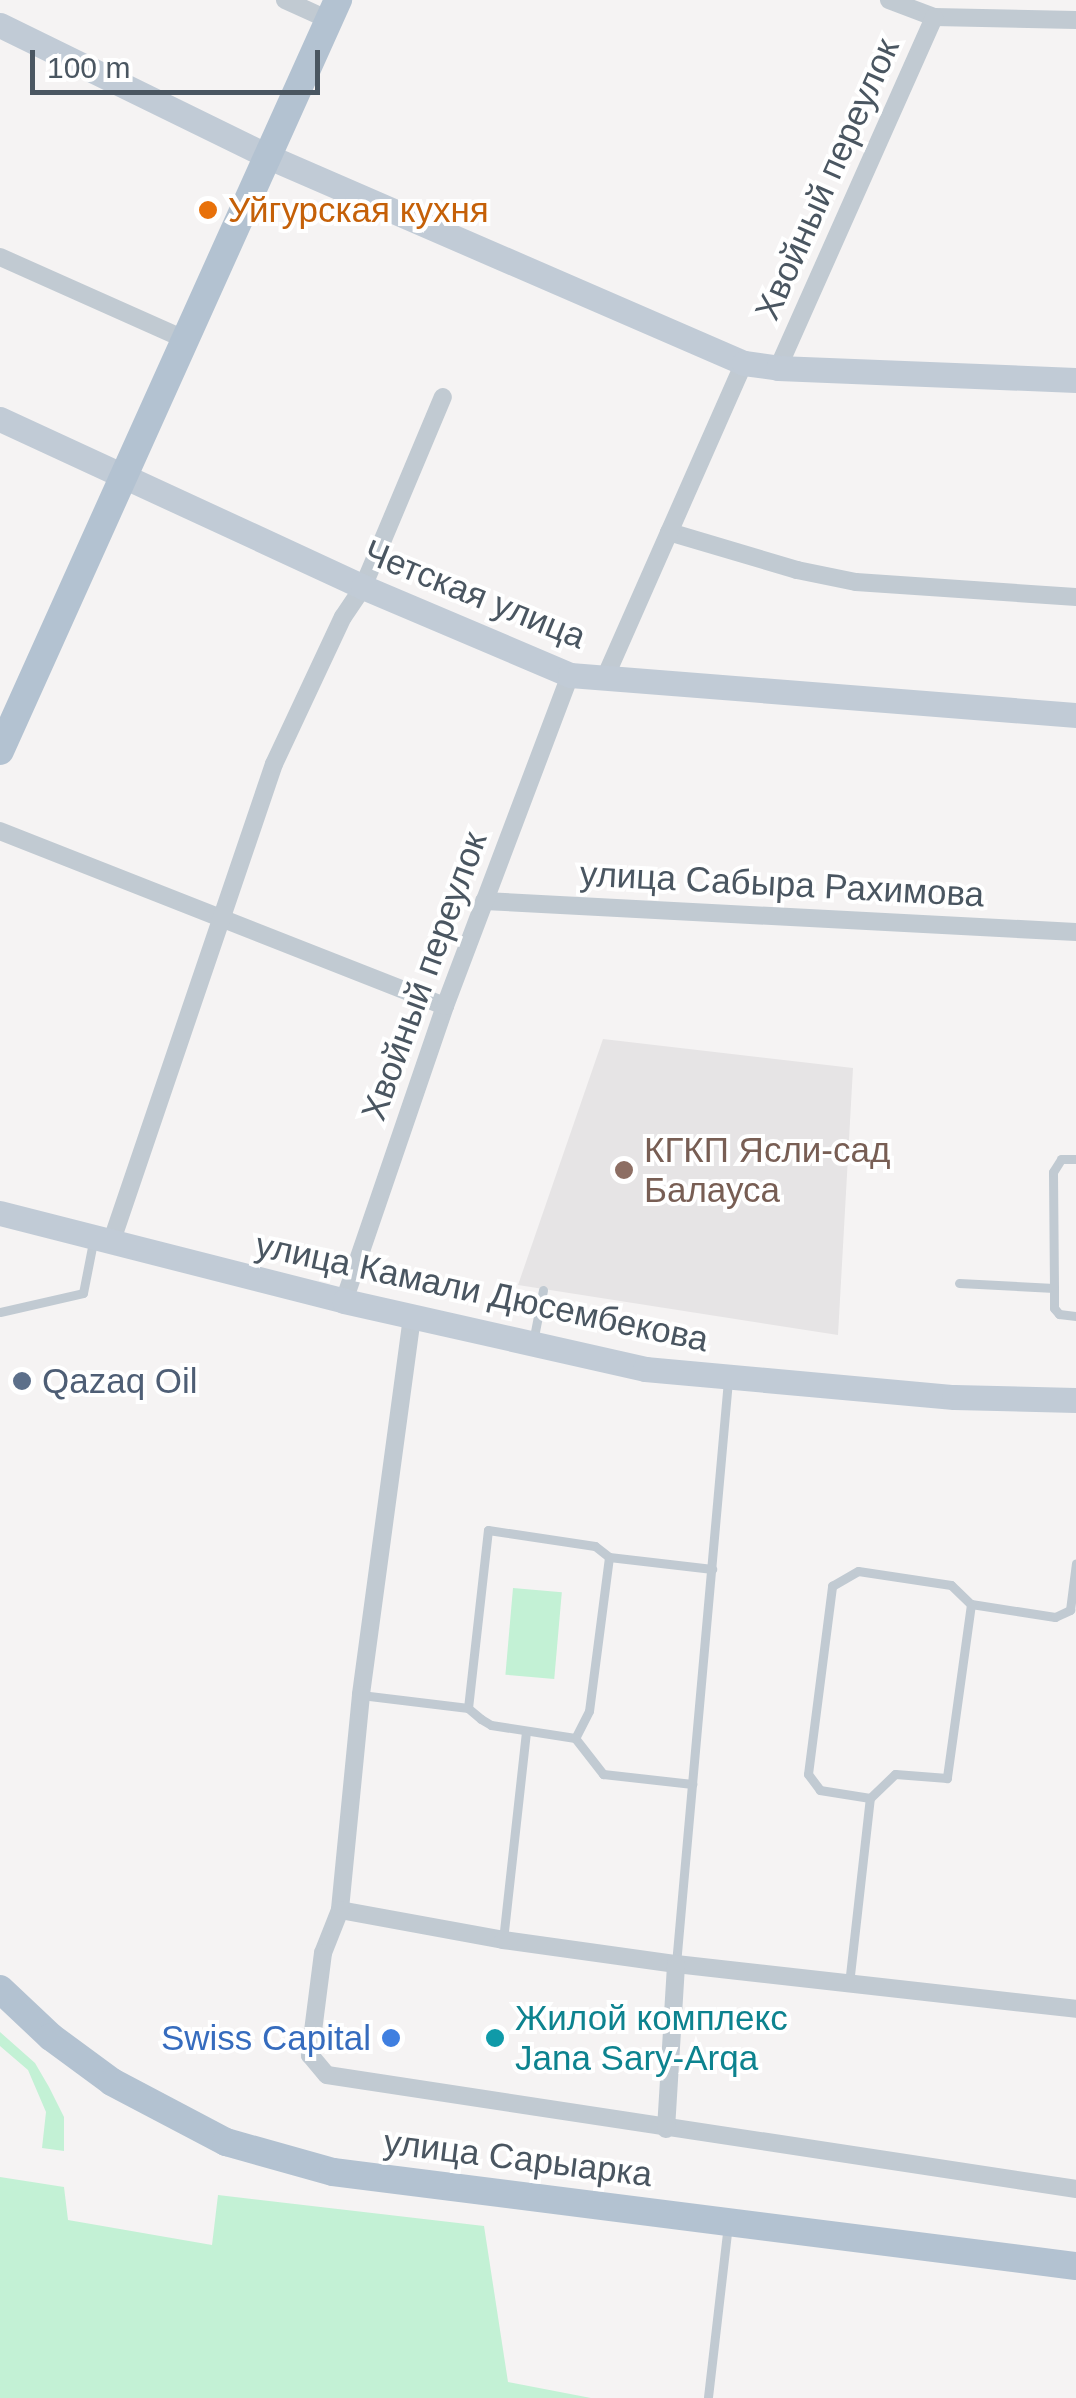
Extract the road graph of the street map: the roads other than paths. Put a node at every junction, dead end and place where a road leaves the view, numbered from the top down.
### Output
1 (285, 0) edge
2 (889, 0) edge
3 (333, 10) edge
4 (1067, 13) edge
5 (934, 16) junction
6 (0, 25) edge
7 (269, 156) junction
8 (0, 258) edge
9 (182, 338) junction
10 (744, 363) junction
11 (778, 368) junction
12 (1076, 380) edge
13 (444, 397) dead end
14 (0, 419) edge
15 (122, 476) junction
16 (669, 532) junction
17 (362, 587) junction
18 (1076, 597) edge
19 (570, 675) junction
20 (604, 680) junction
21 (1076, 716) edge
22 (1, 744) edge
23 (0, 831) edge
24 (484, 901) junction
25 (219, 918) junction
26 (1076, 932) edge
27 (444, 1006) junction
28 (1076, 1159) edge
29 (0, 1213) edge
30 (102, 1241) junction
31 (960, 1283) dead end
32 (1054, 1288) junction
33 (543, 1290) dead end
34 (344, 1301) junction
35 (0, 1312) edge
36 (1076, 1316) edge
37 (412, 1317) junction
38 (532, 1344) junction
39 (728, 1380) junction
40 (1076, 1400) edge
41 (609, 1557) junction
42 (1076, 1563) edge
43 (712, 1569) junction
44 (971, 1604) junction
45 (361, 1695) junction
46 (468, 1708) junction
47 (526, 1732) junction
48 (575, 1738) junction
49 (692, 1784) junction
50 (870, 1798) junction
51 (340, 1910) junction
52 (502, 1940) junction
53 (676, 1964) junction
54 (849, 1984) junction
55 (0, 1989) edge
56 (1076, 2008) edge
57 (666, 2129) junction
58 (1076, 2189) edge
59 (728, 2223) junction
60 (1076, 2266) edge
61 (708, 2398) edge

1 - 3 street
2 - 5 street
3 - 7 main road
4 - 5 street
5 - 11 street, Хвойный переулок
6 - 7 street
7 - 9 main road
7 - 10 street
8 - 9 street
9 - 15 main road
10 - 11 street
10 - 16 street, Хвойный переулок
11 - 12 street
13 - 17 street
14 - 15 street, Четская улица
15 - 17 street, Четская улица
15 - 22 main road
16 - 18 street
16 - 20 street, Хвойный переулок
17 - 19 street, Четская улица
17 - 25 street
19 - 20 street, Четская улица
19 - 24 street, Хвойный переулок
20 - 21 street, Четская улица
23 - 25 street
24 - 26 street, улица Сабыра Рахимова
24 - 27 street, Хвойный переулок
25 - 27 street
25 - 30 street
27 - 34 street, Хвойный переулок
28 - 32 lane
29 - 30 street, улица Камали Дюсембекова
30 - 34 street, улица Камали Дюсембекова
30 - 35 lane
31 - 32 lane
32 - 36 lane
33 - 38 lane
34 - 37 street, улица Камали Дюсембекова
37 - 38 street, улица Камали Дюсембекова
37 - 45 street
38 - 39 street, улица Камали Дюсембекова
39 - 40 street, улица Камали Дюсембекова
39 - 43 lane
41 - 43 lane
41 - 46 lane
41 - 48 lane
42 - 44 lane
43 - 49 lane
44 - 50 lane
44 - 50 lane
45 - 46 lane
45 - 51 street
46 - 47 lane
47 - 48 lane
47 - 52 lane
48 - 49 lane
49 - 53 lane
50 - 54 lane
51 - 52 street
51 - 57 street
52 - 53 street
53 - 54 street
53 - 57 street
54 - 56 street
55 - 59 main road, улица Сарыарка
57 - 58 street
59 - 60 main road, улица Сарыарка
59 - 61 lane

